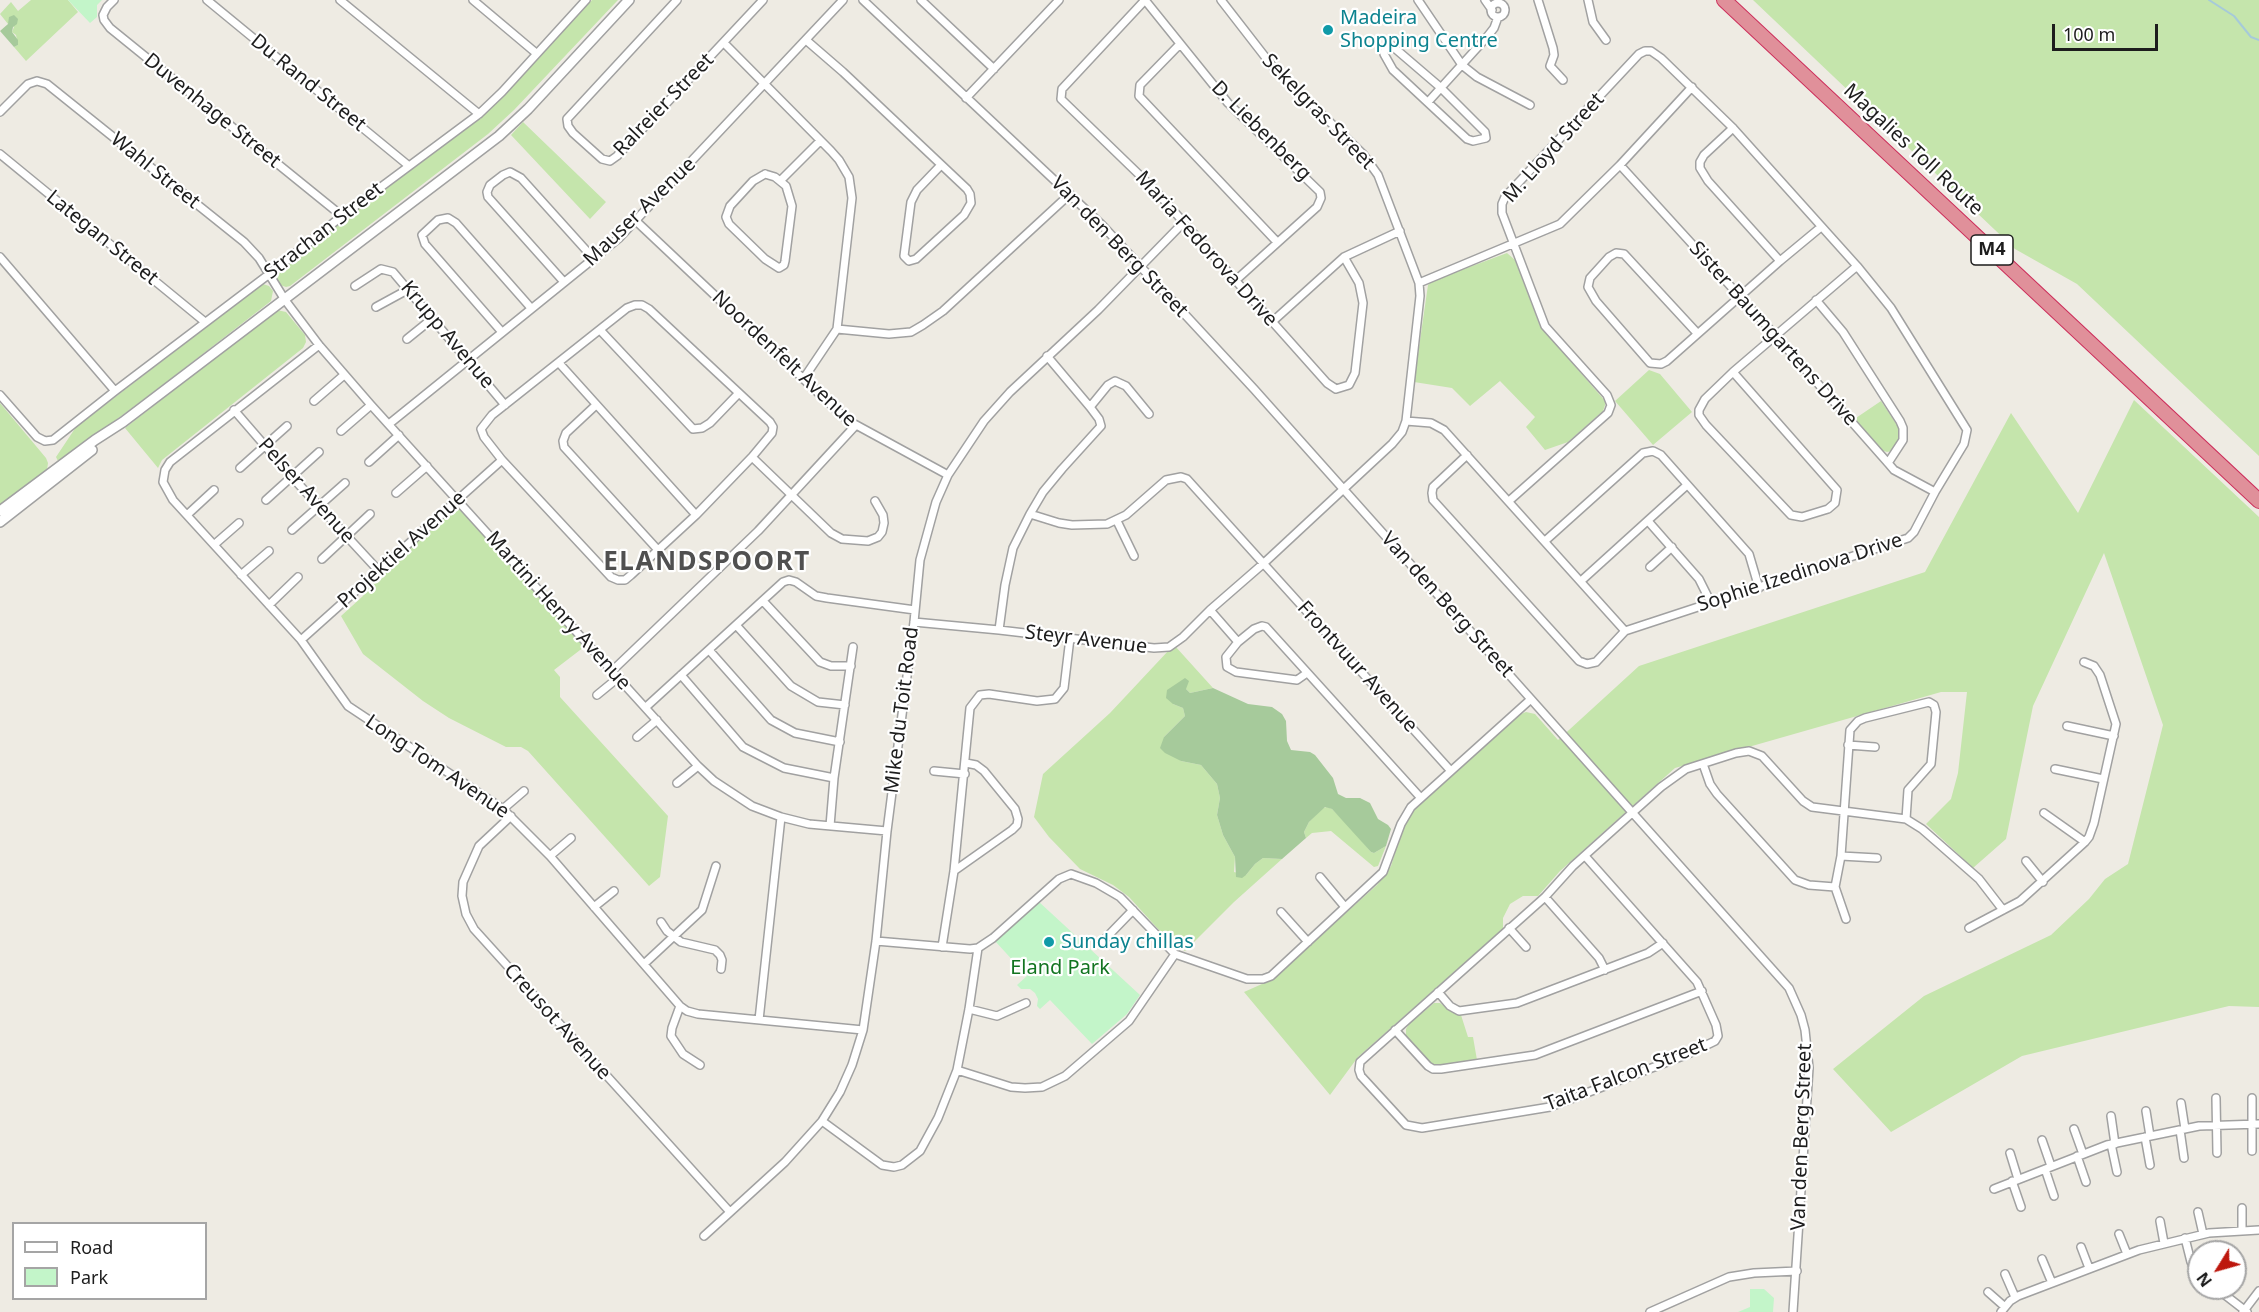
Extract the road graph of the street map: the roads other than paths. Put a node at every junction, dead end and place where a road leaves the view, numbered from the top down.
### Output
1 (114, 0) edge
2 (207, 0) edge
3 (340, 0) edge
4 (473, 0) edge
5 (586, 0) edge
6 (629, 0) edge
7 (677, 0) edge
8 (763, 0) edge
9 (843, 0) edge
10 (863, 0) edge
11 (921, 0) edge
12 (1059, 0) edge
13 (1145, 0) edge
14 (1221, 0) edge
15 (1418, 0) edge
16 (1485, 0) edge
17 (1538, 0) edge
18 (1588, 0) edge
19 (1724, 0) edge
20 (1736, 0) edge
21 (1500, 2) edge
22 (1492, 10) junction
23 (1498, 17) junction
24 (806, 40) junction
25 (1606, 40) dead end
26 (724, 43) junction
27 (1180, 44) junction
28 (536, 53) junction
29 (1639, 54) joint
30 (1462, 65) junction
31 (994, 69) junction
32 (1563, 80) dead end
33 (764, 85) junction
34 (1440, 87) junction
35 (1692, 87) junction
36 (966, 98) junction
37 (1428, 102) junction
38 (1530, 105) dead end
39 (0, 112) edge
40 (478, 114) junction
41 (1733, 128) junction
42 (820, 141) junction
43 (0, 154) edge
44 (940, 165) junction
45 (1620, 165) junction
46 (409, 166) junction
47 (781, 180) junction
48 (1070, 194) junction
49 (342, 216) junction
50 (636, 221) junction
51 (1184, 222) junction
52 (1821, 227) junction
53 (1400, 231) junction
54 (1277, 243) junction
55 (1514, 244) junction
56 (0, 257) edge
57 (1344, 257) junction
58 (594, 259) junction
59 (1780, 261) junction
60 (1857, 266) junction
61 (1141, 268) junction
62 (268, 275) junction
63 (1235, 281) junction
64 (564, 282) junction
65 (1419, 282) junction
66 (355, 286) dead end
67 (409, 289) junction
68 (1740, 297) junction
69 (285, 300) junction
70 (1816, 300) junction
71 (376, 307) dead end
72 (531, 308) junction
73 (433, 318) junction
74 (205, 322) junction
75 (1272, 322) junction
76 (837, 329) junction
77 (600, 330) junction
78 (501, 331) junction
79 (1697, 333) junction
80 (1775, 335) junction
81 (407, 339) dead end
82 (319, 345) junction
83 (1047, 356) junction
84 (466, 359) junction
85 (559, 363) junction
86 (1733, 372) junction
87 (344, 375) junction
88 (804, 378) junction
89 (115, 391) junction
90 (0, 394) edge
91 (738, 394) junction
92 (314, 401) dead end
93 (371, 405) junction
94 (505, 405) junction
95 (596, 405) junction
96 (1090, 407) junction
97 (234, 410) junction
98 (1149, 414) dead end
99 (1406, 421) junction
100 (388, 424) junction
101 (287, 426) dead end
102 (855, 426) junction
103 (116, 428) junction
104 (341, 431) dead end
105 (399, 435) junction
106 (265, 446) junction
107 (319, 452) dead end
108 (1467, 456) junction
109 (752, 457) junction
110 (502, 460) junction
111 (369, 462) dead end
112 (1887, 463) junction
113 (427, 466) junction
114 (240, 468) dead end
115 (948, 475) junction
116 (292, 477) junction
117 (345, 483) dead end
118 (1687, 485) junction
119 (214, 490) dead end
120 (1343, 490) junction
121 (2259, 490) edge
122 (1935, 492) junction
123 (396, 493) dead end
124 (793, 496) junction
125 (266, 500) dead end
126 (458, 500) junction
127 (875, 501) dead end
128 (1509, 501) junction
129 (2259, 501) edge
130 (319, 506) junction
131 (0, 511) edge
132 (370, 514) dead end
133 (1030, 514) junction
134 (187, 515) junction
135 (696, 515) junction
136 (1117, 521) junction
137 (1648, 521) junction
138 (0, 522) edge
139 (239, 523) dead end
140 (292, 530) dead end
141 (347, 536) junction
142 (1545, 541) junction
143 (215, 544) junction
144 (1672, 547) junction
145 (658, 550) junction
146 (269, 551) dead end
147 (1134, 556) dead end
148 (322, 559) dead end
149 (1264, 563) junction
150 (1650, 567) dead end
151 (378, 570) junction
152 (242, 574) junction
153 (298, 577) dead end
154 (1581, 581) junction
155 (1759, 588) junction
156 (763, 601) junction
157 (1711, 603) junction
158 (269, 605) junction
159 (915, 610) junction
160 (1210, 610) junction
161 (914, 622) junction
162 (736, 625) junction
163 (999, 630) junction
164 (1625, 631) junction
165 (1070, 638) junction
166 (301, 640) junction
167 (1238, 642) junction
168 (853, 647) dead end
169 (709, 650) junction
170 (2084, 662) dead end
171 (851, 666) junction
172 (616, 673) junction
173 (1307, 673) junction
174 (681, 675) junction
175 (597, 695) dead end
176 (1531, 699) junction
177 (845, 705) junction
178 (646, 706) junction
179 (657, 720) junction
180 (2067, 726) dead end
181 (2114, 736) junction
182 (637, 737) dead end
183 (840, 742) junction
184 (1848, 745) junction
185 (1875, 747) dead end
186 (966, 763) junction
187 (1703, 764) junction
188 (698, 765) junction
189 (2055, 769) dead end
190 (1450, 770) junction
191 (934, 771) dead end
192 (964, 774) junction
193 (834, 778) junction
194 (2103, 779) junction
195 (677, 783) dead end
196 (524, 791) dead end
197 (1420, 797) junction
198 (503, 809) junction
199 (1843, 810) junction
200 (1633, 812) junction
201 (2044, 813) dead end
202 (511, 816) junction
203 (781, 818) junction
204 (1906, 819) junction
205 (830, 826) junction
206 (887, 831) junction
207 (571, 838) dead end
208 (2085, 842) junction
209 (550, 856) junction
210 (1585, 856) junction
211 (1841, 856) junction
212 (1877, 858) dead end
213 (2026, 861) dead end
214 (716, 866) dead end
215 (954, 871) junction
216 (1320, 877) dead end
217 (2043, 882) junction
218 (1835, 887) junction
219 (614, 891) dead end
220 (1545, 897) junction
221 (594, 907) junction
222 (1345, 907) junction
223 (1133, 910) junction
224 (2003, 910) junction
225 (1281, 912) dead end
226 (1846, 919) dead end
227 (661, 922) dead end
228 (1509, 928) junction
229 (1969, 928) dead end
230 (674, 937) junction
231 (876, 941) junction
232 (1103, 941) dead end
233 (1308, 942) junction
234 (1663, 943) junction
235 (942, 947) junction
236 (1526, 947) dead end
237 (978, 948) junction
238 (1174, 954) junction
239 (644, 964) junction
240 (721, 969) dead end
241 (1605, 970) junction
242 (1702, 991) junction
243 (1438, 992) junction
244 (1026, 1003) dead end
245 (680, 1006) junction
246 (969, 1009) junction
247 (759, 1020) junction
248 (863, 1030) junction
249 (1395, 1030) junction
250 (700, 1065) dead end
251 (957, 1070) junction
252 (2216, 1098) dead end
253 (2252, 1098) dead end
254 (2181, 1103) dead end
255 (2146, 1111) dead end
256 (2111, 1116) dead end
257 (822, 1121) junction
258 (2256, 1124) edge
259 (2216, 1125) junction
260 (2074, 1129) dead end
261 (2182, 1129) junction
262 (2147, 1137) junction
263 (2042, 1140) dead end
264 (2113, 1144) junction
265 (2252, 1151) dead end
266 (2217, 1152) dead end
267 (2010, 1153) dead end
268 (2080, 1155) junction
269 (2184, 1158) dead end
270 (2150, 1165) dead end
271 (2048, 1168) junction
272 (2117, 1172) dead end
273 (2015, 1180) junction
274 (2086, 1182) dead end
275 (1994, 1189) dead end
276 (2054, 1196) dead end
277 (2021, 1207) dead end
278 (2242, 1208) dead end
279 (730, 1212) junction
280 (2198, 1212) dead end
281 (2160, 1221) dead end
282 (2259, 1230) edge
283 (2242, 1231) junction
284 (2119, 1234) dead end
285 (2203, 1234) junction
286 (704, 1236) dead end
287 (2185, 1238) junction
288 (2163, 1243) junction
289 (2187, 1246) edge
290 (2081, 1247) dead end
291 (2127, 1254) junction
292 (2042, 1259) dead end
293 (2089, 1269) junction
294 (1797, 1271) junction
295 (2005, 1274) dead end
296 (2052, 1283) junction
297 (2259, 1291) edge
298 (1988, 1292) dead end
299 (2015, 1297) junction
300 (2231, 1300) edge
301 (2003, 1310) edge
302 (2244, 1311) edge
303 (1650, 1312) edge
304 (1793, 1312) edge

1 - 49 street, Duvenhage Street
2 - 46 street, Du Rand Street
3 - 40 street
4 - 28 street
5 - 28 street, Strachan Street
6 - 69 street, Strachan Street
7 - 26 street, Ralreier Street
8 - 26 street, Ralreier Street
9 - 24 street, Mauser Avenue
10 - 36 street, Van den Berg Street
11 - 31 street
12 - 31 street
13 - 27 street, D. Liebenberg
13 - 51 street, Maria Fedorova Drive
14 - 53 street, Sekelgras Street
15 - 30 street
16 - 22 street
17 - 32 street
18 - 25 street
19 - 129 highway, Magalies Toll Route / M4
20 - 121 highway, Magalies Toll Route / M4
21 - 22 street
21 - 23 street
22 - 23 street
23 - 30 street
24 - 33 street, Mauser Avenue
24 - 44 street
26 - 33 street, Ralreier Street
27 - 54 street
27 - 54 street, D. Liebenberg
28 - 40 street, Strachan Street
29 - 35 street, Sophie Izedinova Drive
29 - 55 street, M. Lloyd Street
30 - 34 street
30 - 38 street
31 - 36 street
33 - 42 street, Ralreier Street
33 - 50 street, Mauser Avenue
34 - 37 street
34 - 37 street
34 - 37 street
35 - 41 street, Sophie Izedinova Drive
35 - 45 street
36 - 48 street, Van den Berg Street
39 - 62 street, Wahl Street
40 - 46 street, Strachan Street
41 - 52 street, Sophie Izedinova Drive
41 - 59 street
42 - 47 street
42 - 76 street, Ralreier Street
43 - 74 street, Lategan Street
44 - 44 street
45 - 55 street
45 - 68 street, Sister Baumgartens Drive
46 - 49 street, Strachan Street
47 - 47 street
48 - 61 street, Van den Berg Street
48 - 76 street
49 - 62 street, Strachan Street
50 - 58 street, Mauser Avenue
50 - 88 street, Noordenfelt Avenue
51 - 61 street, Mike du Toit Road
51 - 63 street, Maria Fedorova Drive
52 - 59 street
52 - 60 street, Sophie Izedinova Drive
53 - 57 street
53 - 65 street, Sekelgras Street
54 - 63 street, D. Liebenberg
55 - 65 street
55 - 128 street, M. Lloyd Street
56 - 89 street
57 - 75 street
57 - 75 street, Maria Fedorova Drive
58 - 64 street, Mauser Avenue
58 - 64 street
59 - 68 street
60 - 70 street
60 - 122 street, Sophie Izedinova Drive
61 - 83 street, Mike du Toit Road
61 - 120 street, Van den Berg Street
62 - 69 street, Wahl Street
62 - 74 street, Strachan Street
63 - 75 street, Maria Fedorova Drive
64 - 72 street, Mauser Avenue
65 - 99 street, Sekelgras Street
66 - 67 street, Krupp Avenue
67 - 71 street
67 - 73 street, Krupp Avenue
68 - 79 street
68 - 80 street, Sister Baumgartens Drive
69 - 82 street, Martini Henry Avenue
69 - 103 street, Strachan Street
70 - 80 street
70 - 112 street
72 - 78 street, Mauser Avenue
72 - 78 street
73 - 81 street
73 - 84 street, Krupp Avenue
74 - 89 street, Strachan Street
76 - 88 street
77 - 85 street
77 - 91 street
77 - 91 street
78 - 84 street, Mauser Avenue
79 - 79 street
80 - 86 street
80 - 112 street, Sister Baumgartens Drive
82 - 87 street, Martini Henry Avenue
82 - 97 street
83 - 96 street
83 - 115 street, Mike du Toit Road
84 - 94 street, Krupp Avenue
84 - 100 street, Mauser Avenue
85 - 94 street
85 - 95 street
86 - 86 street
87 - 92 street
87 - 93 street, Martini Henry Avenue
88 - 102 street, Noordenfelt Avenue
89 - 90 street, Strachan Street
91 - 109 street
93 - 100 street, Martini Henry Avenue
93 - 104 street
94 - 110 street
95 - 135 street
95 - 145 street
96 - 98 street
96 - 133 street
97 - 106 street, Pelser Avenue
97 - 134 street, Long Tom Avenue
99 - 108 street
99 - 120 street, Sekelgras Street
100 - 105 street, Martini Henry Avenue
101 - 106 street
102 - 115 street, Noordenfelt Avenue
102 - 124 street
103 - 131 street, Strachan Street
103 - 138 street, Strachan Street
105 - 111 street
105 - 113 street, Martini Henry Avenue
106 - 114 street
106 - 116 street, Pelser Avenue
107 - 116 street
108 - 128 street
108 - 164 street
109 - 124 street
109 - 135 street
110 - 126 street, Projektiel Avenue
110 - 145 street
112 - 122 street, Sister Baumgartens Drive
113 - 123 street
113 - 126 street, Martini Henry Avenue
115 - 159 street, Mike du Toit Road
116 - 125 street
116 - 130 street, Pelser Avenue
117 - 130 street
118 - 137 street
118 - 142 street
118 - 155 street
119 - 134 street
120 - 149 street, Steyr Avenue
120 - 176 street, Van den Berg Street
122 - 155 street, Sophie Izedinova Drive
124 - 127 street
124 - 172 street
126 - 151 street, Projektiel Avenue
126 - 172 street, Martini Henry Avenue
128 - 142 street
130 - 140 street
130 - 141 street, Pelser Avenue
132 - 141 street
133 - 136 street
133 - 163 street
134 - 143 street, Long Tom Avenue
135 - 145 street
136 - 147 street
136 - 149 street, Frontvuur Avenue
137 - 144 street
137 - 154 street
139 - 143 street
141 - 148 street
141 - 151 street, Pelser Avenue
142 - 154 street
143 - 152 street, Long Tom Avenue
144 - 150 street
144 - 157 street
146 - 152 street
149 - 160 street, Steyr Avenue
149 - 190 street, Frontvuur Avenue
151 - 166 street, Projektiel Avenue
152 - 158 street, Long Tom Avenue
153 - 158 street
154 - 164 street
155 - 157 street, Sophie Izedinova Drive
156 - 159 street
156 - 162 street
156 - 171 street
157 - 164 street, Sophie Izedinova Drive
158 - 166 street, Long Tom Avenue
159 - 161 street, Mike du Toit Road
160 - 165 street, Steyr Avenue
160 - 167 street
161 - 163 street, Steyr Avenue
161 - 206 street, Mike du Toit Road
162 - 169 street
162 - 177 street
163 - 165 street, Steyr Avenue
165 - 186 street
166 - 198 street, Long Tom Avenue
167 - 173 street
167 - 173 street
168 - 171 street
169 - 174 street
169 - 183 street
170 - 181 street
171 - 177 street
172 - 175 street
172 - 178 street, Martini Henry Avenue
173 - 197 street
174 - 178 street
174 - 193 street
176 - 190 street
176 - 200 street, Van den Berg Street
177 - 183 street
178 - 179 street, Martini Henry Avenue
179 - 182 street
179 - 188 street, Martini Henry Avenue
180 - 181 street
181 - 194 street
183 - 193 street
184 - 185 street
184 - 199 street
184 - 204 street
186 - 192 street
186 - 215 street
187 - 199 street, Taita Falcon Street
187 - 200 street, Taita Falcon Street
187 - 218 street
188 - 195 street
188 - 203 street, Martini Henry Avenue
189 - 194 street
190 - 197 street
191 - 192 street
192 - 215 street
193 - 205 street
194 - 208 street
196 - 198 street
197 - 222 street
198 - 202 street, Long Tom Avenue
199 - 204 street, Taita Falcon Street
199 - 211 street
200 - 210 street, Taita Falcon Street
200 - 294 street, Van den Berg Street
201 - 208 street
202 - 209 street, Long Tom Avenue
202 - 279 street, Creusot Avenue
203 - 205 street, Martini Henry Avenue
203 - 247 street
204 - 224 street, Taita Falcon Street
205 - 206 street, Martini Henry Avenue
206 - 231 street, Mike du Toit Road
207 - 209 street
208 - 217 street
209 - 221 street, Long Tom Avenue
210 - 220 street, Taita Falcon Street
210 - 234 street, Taita Falcon Street
211 - 212 street
211 - 218 street
213 - 217 street
214 - 230 street
215 - 235 street
216 - 222 street
217 - 224 street
218 - 226 street
219 - 221 street
220 - 228 street, Taita Falcon Street
220 - 241 street
221 - 239 street, Long Tom Avenue
222 - 233 street
223 - 232 street
223 - 237 street
223 - 238 street
224 - 229 street
225 - 233 street
227 - 230 street
228 - 236 street
228 - 243 street, Taita Falcon Street
230 - 239 street
230 - 240 street
231 - 235 street
231 - 248 street, Mike du Toit Road
233 - 238 street
234 - 241 street
234 - 242 street, Taita Falcon Street
235 - 237 street
237 - 246 street
238 - 251 street
239 - 245 street, Long Tom Avenue
241 - 243 street
242 - 249 street
242 - 249 street, Taita Falcon Street
243 - 249 street, Taita Falcon Street
244 - 246 street
245 - 247 street
245 - 250 street
246 - 251 street
247 - 248 street
248 - 257 street, Mike du Toit Road
251 - 257 street
252 - 259 street
253 - 258 street
254 - 261 street
255 - 262 street
256 - 264 street
257 - 279 street, Mike du Toit Road
258 - 259 street
258 - 265 street
259 - 261 street
259 - 266 street
260 - 268 street
261 - 262 street
261 - 269 street
262 - 264 street
262 - 270 street
263 - 271 street
264 - 268 street
264 - 272 street
267 - 273 street
268 - 271 street
268 - 274 street
271 - 273 street
271 - 276 street
273 - 275 street
273 - 277 street
278 - 283 street
279 - 286 street, Mike du Toit Road
280 - 285 street
281 - 288 street
282 - 283 street
283 - 285 street
284 - 291 street
285 - 287 street
287 - 288 street
287 - 289 street
288 - 291 street
290 - 293 street
291 - 293 street
292 - 296 street
293 - 296 street
294 - 303 street
294 - 304 street, Van den Berg Street
295 - 299 street
296 - 299 street
297 - 302 street
298 - 301 street
299 - 301 street
300 - 302 street

